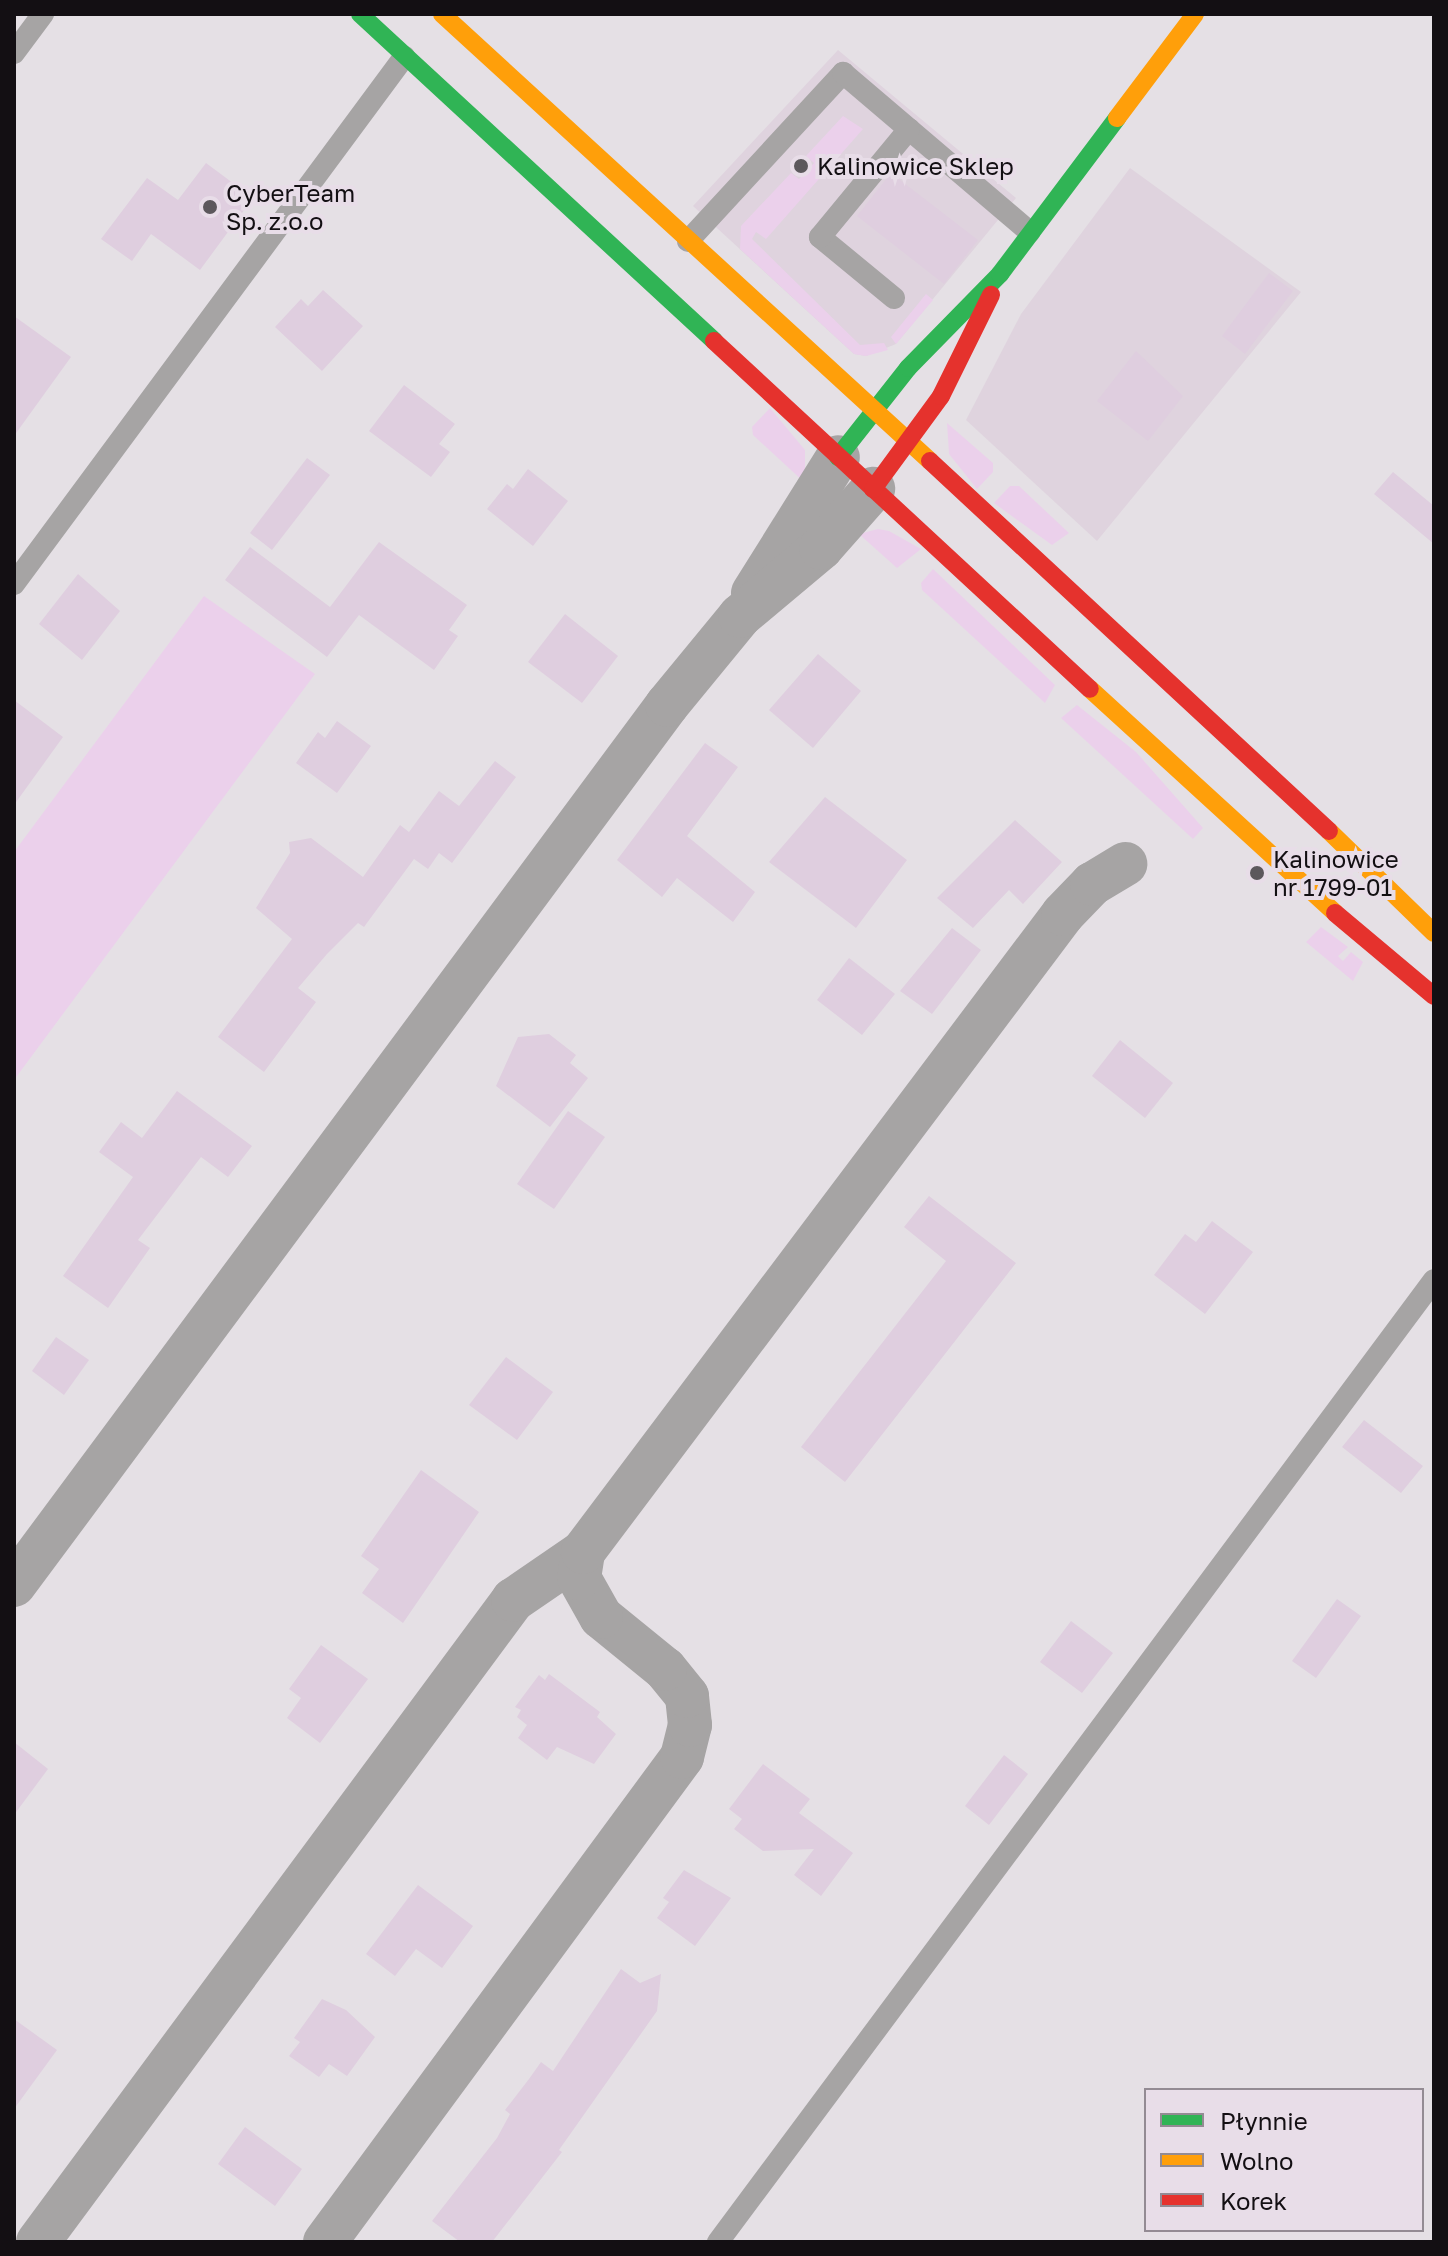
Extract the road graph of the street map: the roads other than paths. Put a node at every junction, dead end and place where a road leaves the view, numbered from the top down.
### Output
1 (43, 14) edge
2 (360, 14) edge
3 (442, 14) edge
4 (1195, 14) edge
5 (14, 53) edge
6 (404, 57) junction
7 (909, 129) junction
8 (1030, 232) junction
9 (688, 241) junction
10 (1000, 274) junction
11 (894, 298) dead end
12 (872, 410) junction
13 (908, 444) junction
14 (838, 457) junction
15 (873, 489) junction
16 (14, 584) edge
17 (740, 616) junction
18 (1125, 864) dead end
19 (1434, 933) edge
20 (1434, 996) edge
21 (1434, 1280) edge
22 (583, 1552) junction
23 (14, 1585) edge
24 (38, 2242) edge
25 (325, 2242) edge
26 (718, 2242) edge

1 - 5 lane
2 - 6 main road
3 - 9 main road
4 - 8 main road
6 - 14 main road
6 - 16 lane
7 - 8 lane
7 - 9 lane
7 - 11 lane
8 - 10 main road
9 - 12 main road
10 - 12 main road
10 - 13 main road
12 - 13 main road
12 - 14 main road
13 - 15 main road
13 - 19 main road
14 - 15 main road
14 - 17 street
15 - 17 street
15 - 20 main road
17 - 23 street
18 - 22 street
21 - 26 lane
22 - 24 street
22 - 25 street

